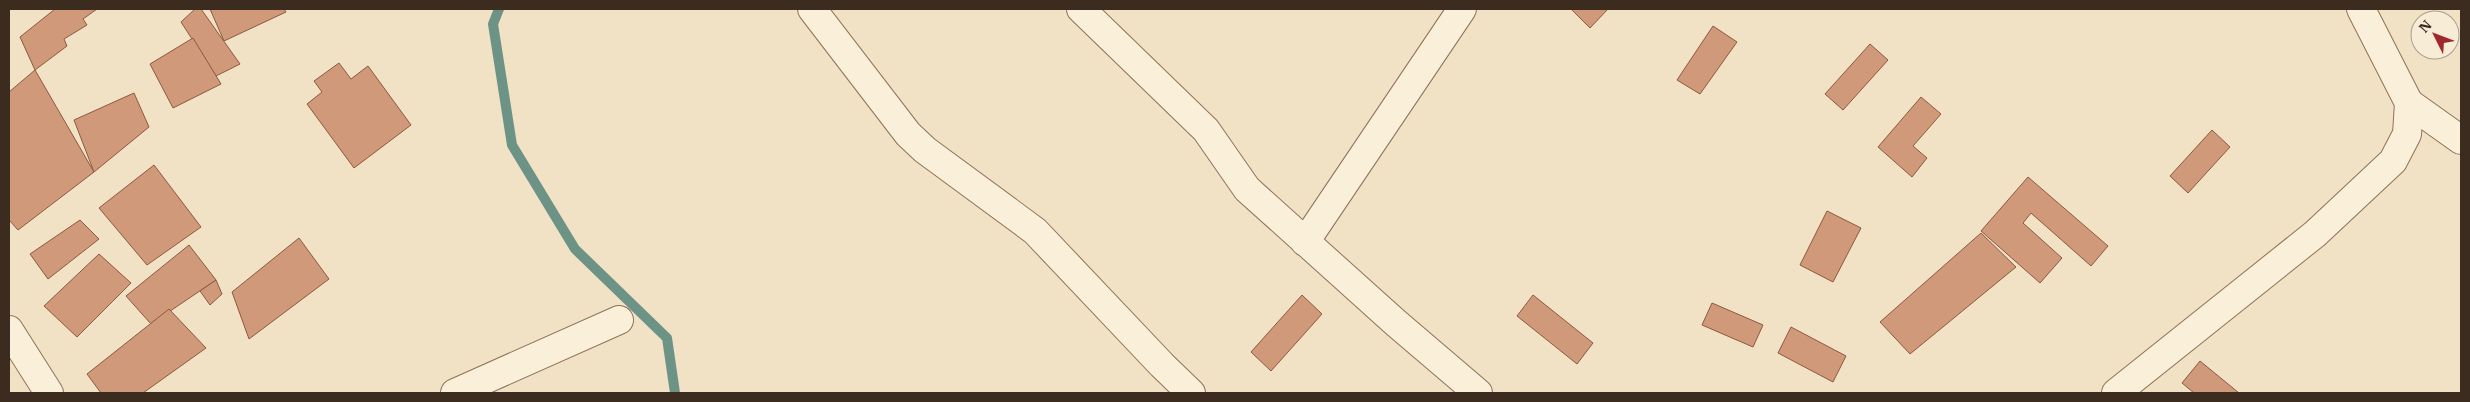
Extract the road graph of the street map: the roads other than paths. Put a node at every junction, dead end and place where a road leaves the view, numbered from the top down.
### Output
1 (812, 9) edge
2 (1080, 9) edge
3 (1462, 9) edge
4 (2360, 9) edge
5 (2409, 103) junction
6 (2461, 140) edge
7 (1305, 242) junction
8 (619, 320) dead end
9 (9, 330) edge
10 (49, 393) edge
11 (455, 393) edge
12 (1192, 393) edge
13 (1478, 393) edge
14 (2116, 393) edge

1 - 12 street
2 - 7 street
3 - 7 street
4 - 5 street
5 - 6 street
5 - 14 street
7 - 13 street
8 - 11 street
9 - 10 street

